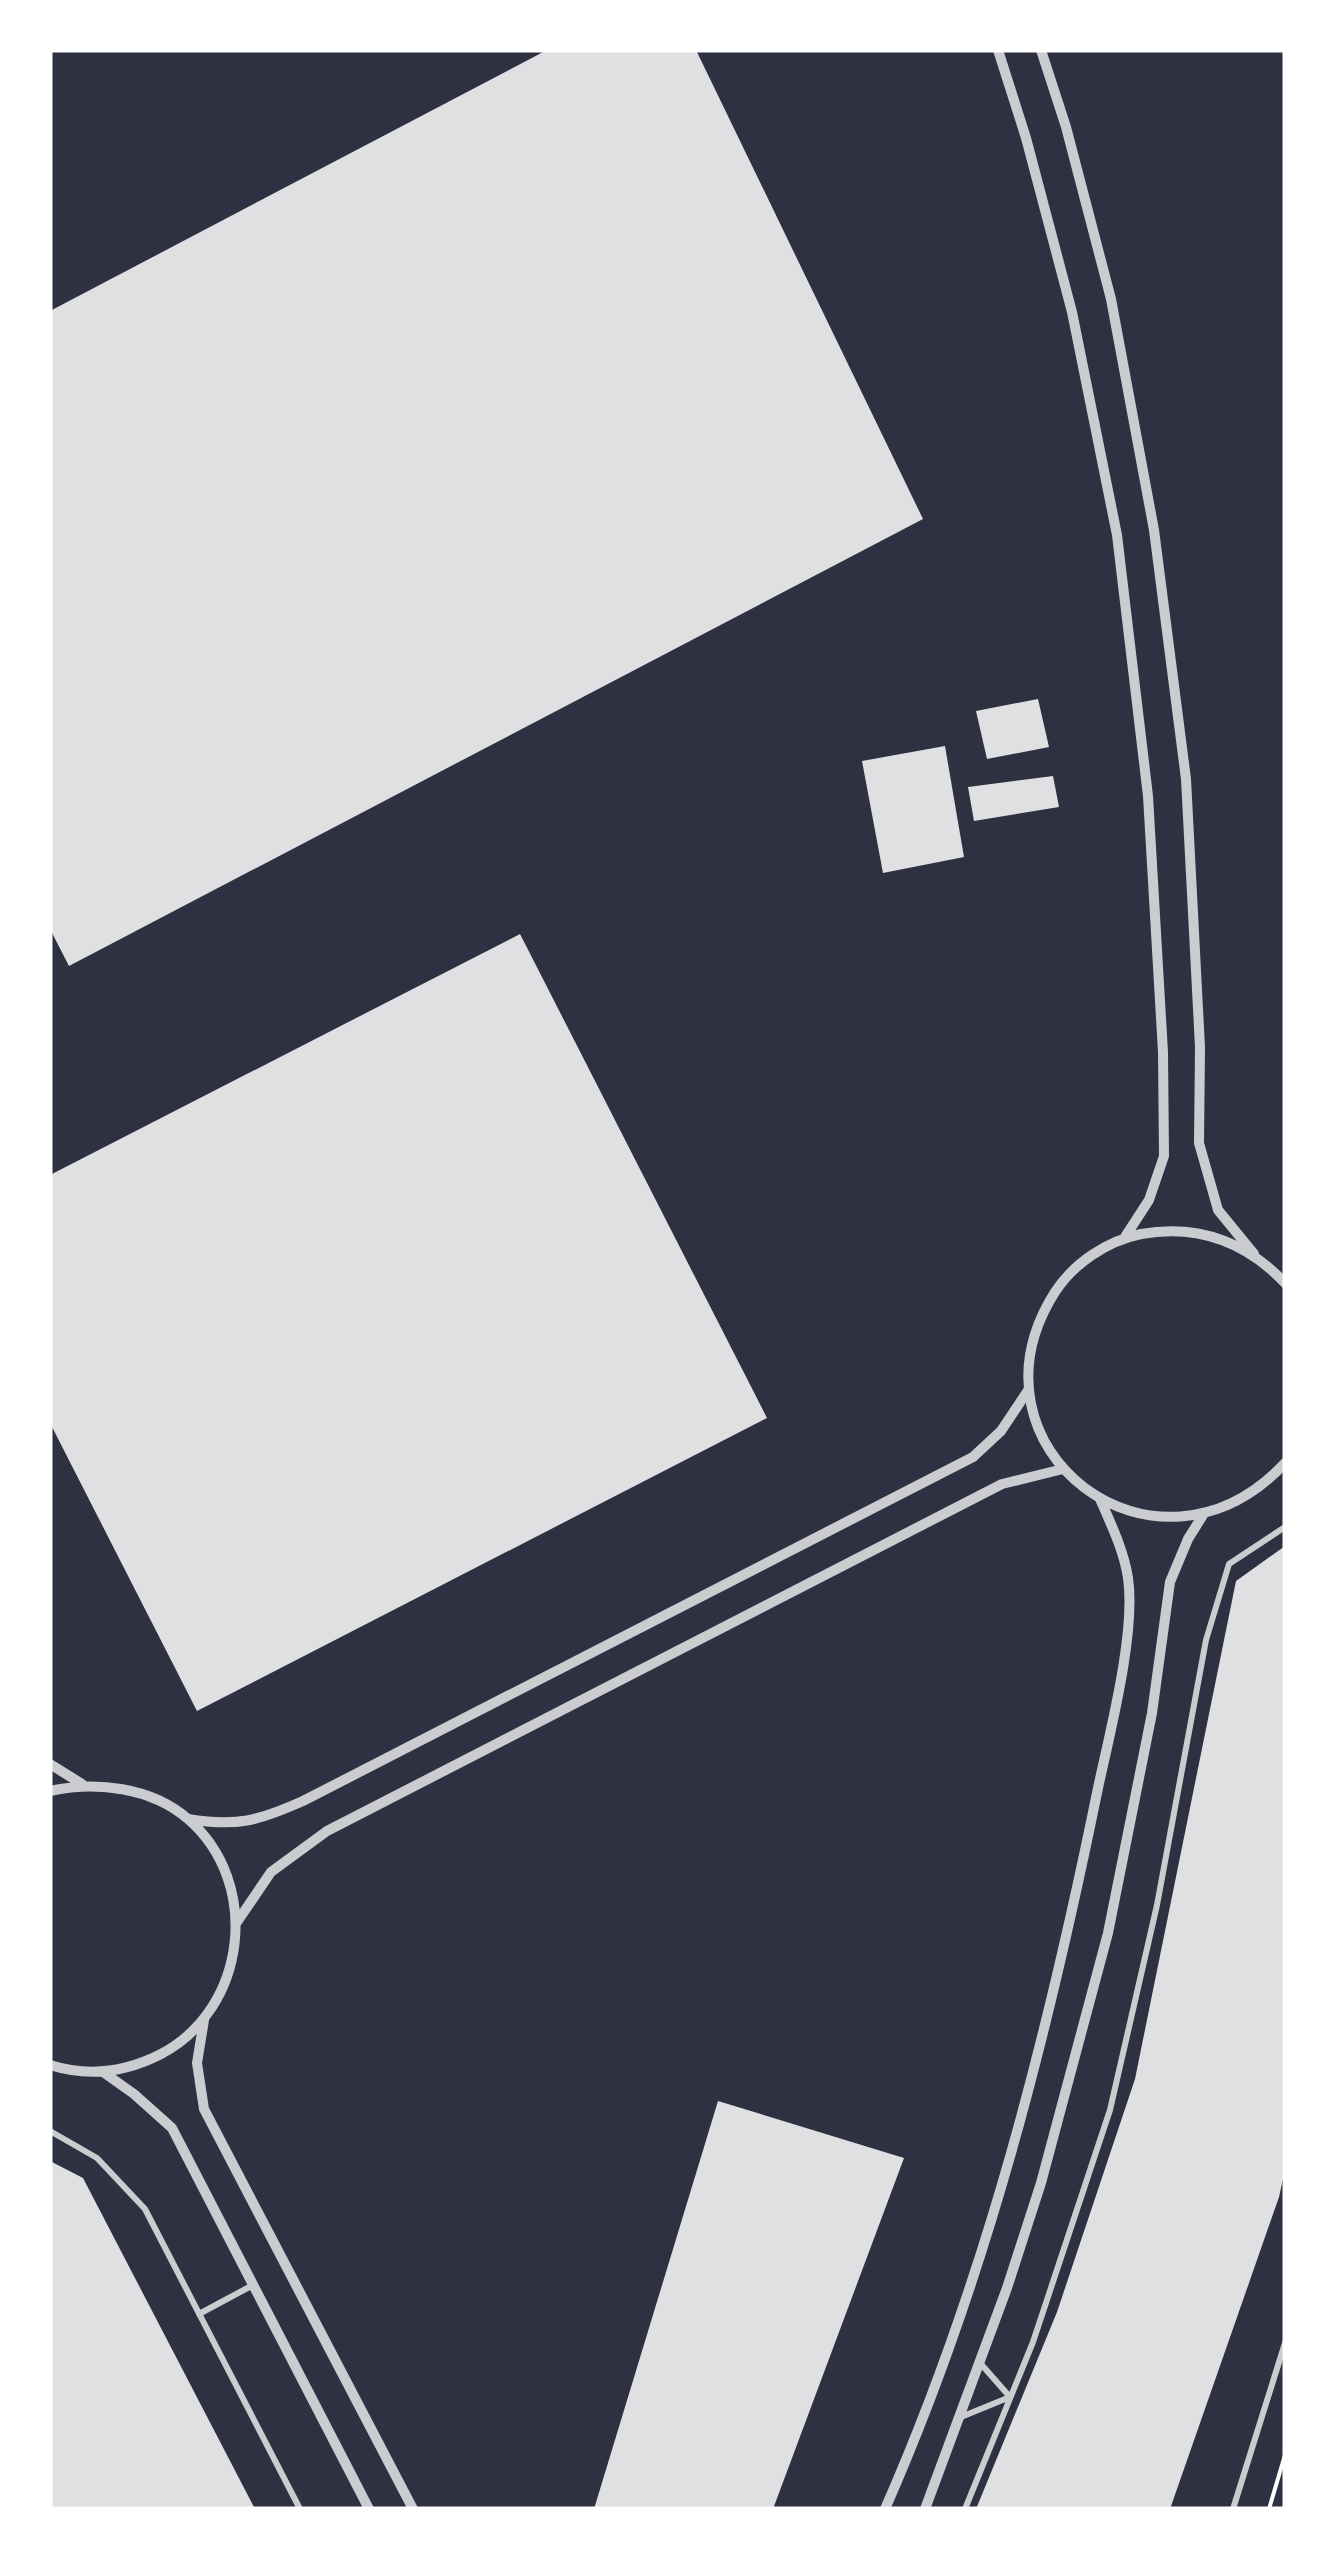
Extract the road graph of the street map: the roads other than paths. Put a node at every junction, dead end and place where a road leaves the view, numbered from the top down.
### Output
1 (998, 50) edge
2 (1040, 50) edge
3 (1125, 1237) junction
4 (1254, 1254) junction
5 (1285, 1283) edge
6 (1029, 1389) junction
7 (1285, 1463) edge
8 (1063, 1469) junction
9 (1100, 1499) junction
10 (1203, 1515) junction
11 (1285, 1527) edge
12 (50, 1764) edge
13 (82, 1784) junction
14 (50, 1790) edge
15 (188, 1819) junction
16 (237, 1922) junction
17 (204, 2020) junction
18 (50, 2066) edge
19 (103, 2072) junction
20 (50, 2131) edge
21 (254, 2285) junction
22 (199, 2314) junction
23 (1285, 2343) edge
24 (980, 2363) junction
25 (1010, 2397) junction
26 (960, 2417) junction
27 (300, 2509) edge
28 (370, 2509) edge
29 (412, 2509) edge
30 (885, 2509) edge
31 (926, 2509) edge
32 (964, 2509) edge
33 (1233, 2509) edge

1 - 3 street
2 - 4 street
3 - 4 street
3 - 6 street
4 - 5 street
6 - 8 street
6 - 15 street
7 - 10 street
8 - 9 street
8 - 16 street
9 - 10 street
9 - 30 street
10 - 24 street
11 - 25 lane
12 - 13 street
13 - 14 street
13 - 15 street
15 - 16 street
16 - 17 street
17 - 19 street
17 - 29 street
18 - 19 street
19 - 21 street
20 - 22 lane
21 - 22 lane
21 - 28 street
22 - 27 lane
23 - 33 lane
24 - 25 lane
24 - 26 street
25 - 26 lane
25 - 32 lane
26 - 31 street

